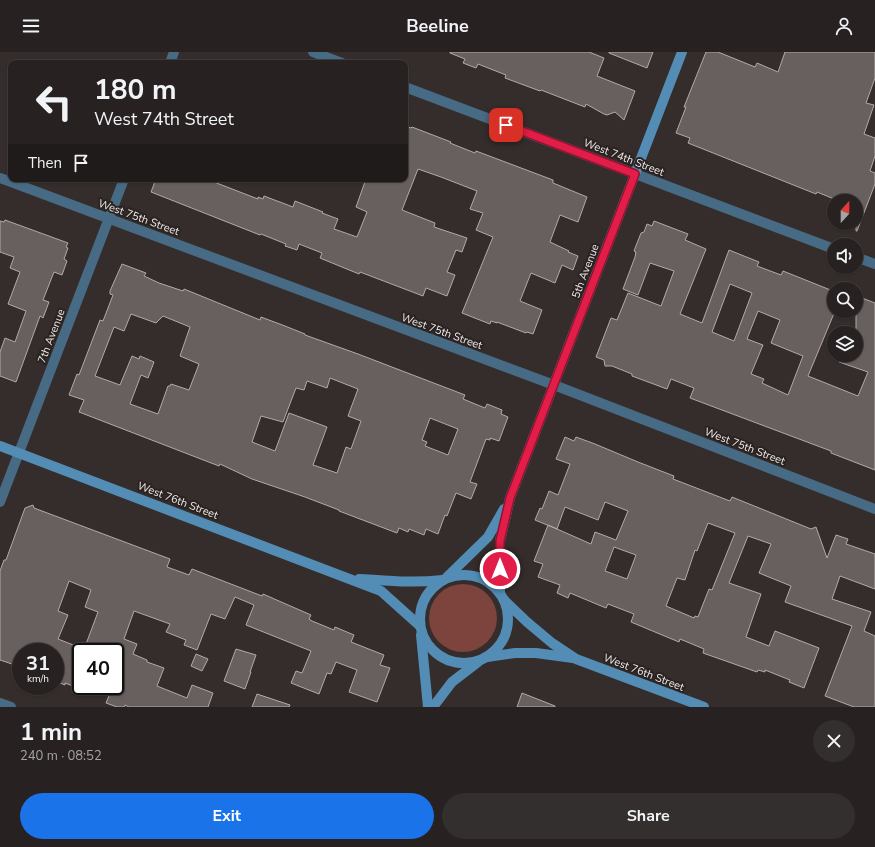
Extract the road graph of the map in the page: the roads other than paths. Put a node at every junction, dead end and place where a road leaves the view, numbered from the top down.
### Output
1 (313, 52) edge
2 (682, 52) edge
3 (334, 60) edge
4 (408, 88) edge
5 (635, 174) junction
6 (11, 182) edge
7 (123, 182) edge
8 (109, 219) junction
9 (827, 245) edge
10 (863, 260) edge
11 (875, 264) edge
12 (554, 385) junction
13 (0, 446) edge
14 (19, 453) junction
15 (510, 498) junction
16 (0, 502) edge
17 (875, 509) edge
18 (347, 577) junction
19 (445, 579) junction
20 (501, 596) junction
21 (420, 628) junction
22 (484, 658) junction
23 (576, 659) junction
24 (0, 703) edge
25 (11, 707) edge
26 (428, 707) edge
27 (433, 707) edge
28 (704, 707) edge

1 - 3 street
2 - 5 street, 5th Avenue
4 - 5 street, West 74th Street
5 - 9 street, West 74th Street
5 - 12 street, 5th Avenue
6 - 8 street, West 75th Street
7 - 8 street, 7th Avenue
8 - 12 street, West 75th Street
8 - 14 street, 7th Avenue
10 - 11 street
12 - 15 street, 5th Avenue
12 - 17 street, West 75th Street
13 - 14 street, West 76th Street
14 - 16 street, 7th Avenue
14 - 18 street, West 76th Street
15 - 19 street, 5th Avenue
15 - 20 street, 5th Avenue
18 - 19 street, West 76th Street
18 - 21 street, West 76th Street
19 - 20 street
19 - 21 street
20 - 22 street
20 - 23 street, West 76th Street
21 - 22 street
21 - 26 street
22 - 23 street, West 76th Street
22 - 27 street
23 - 28 street, West 76th Street
24 - 25 street

